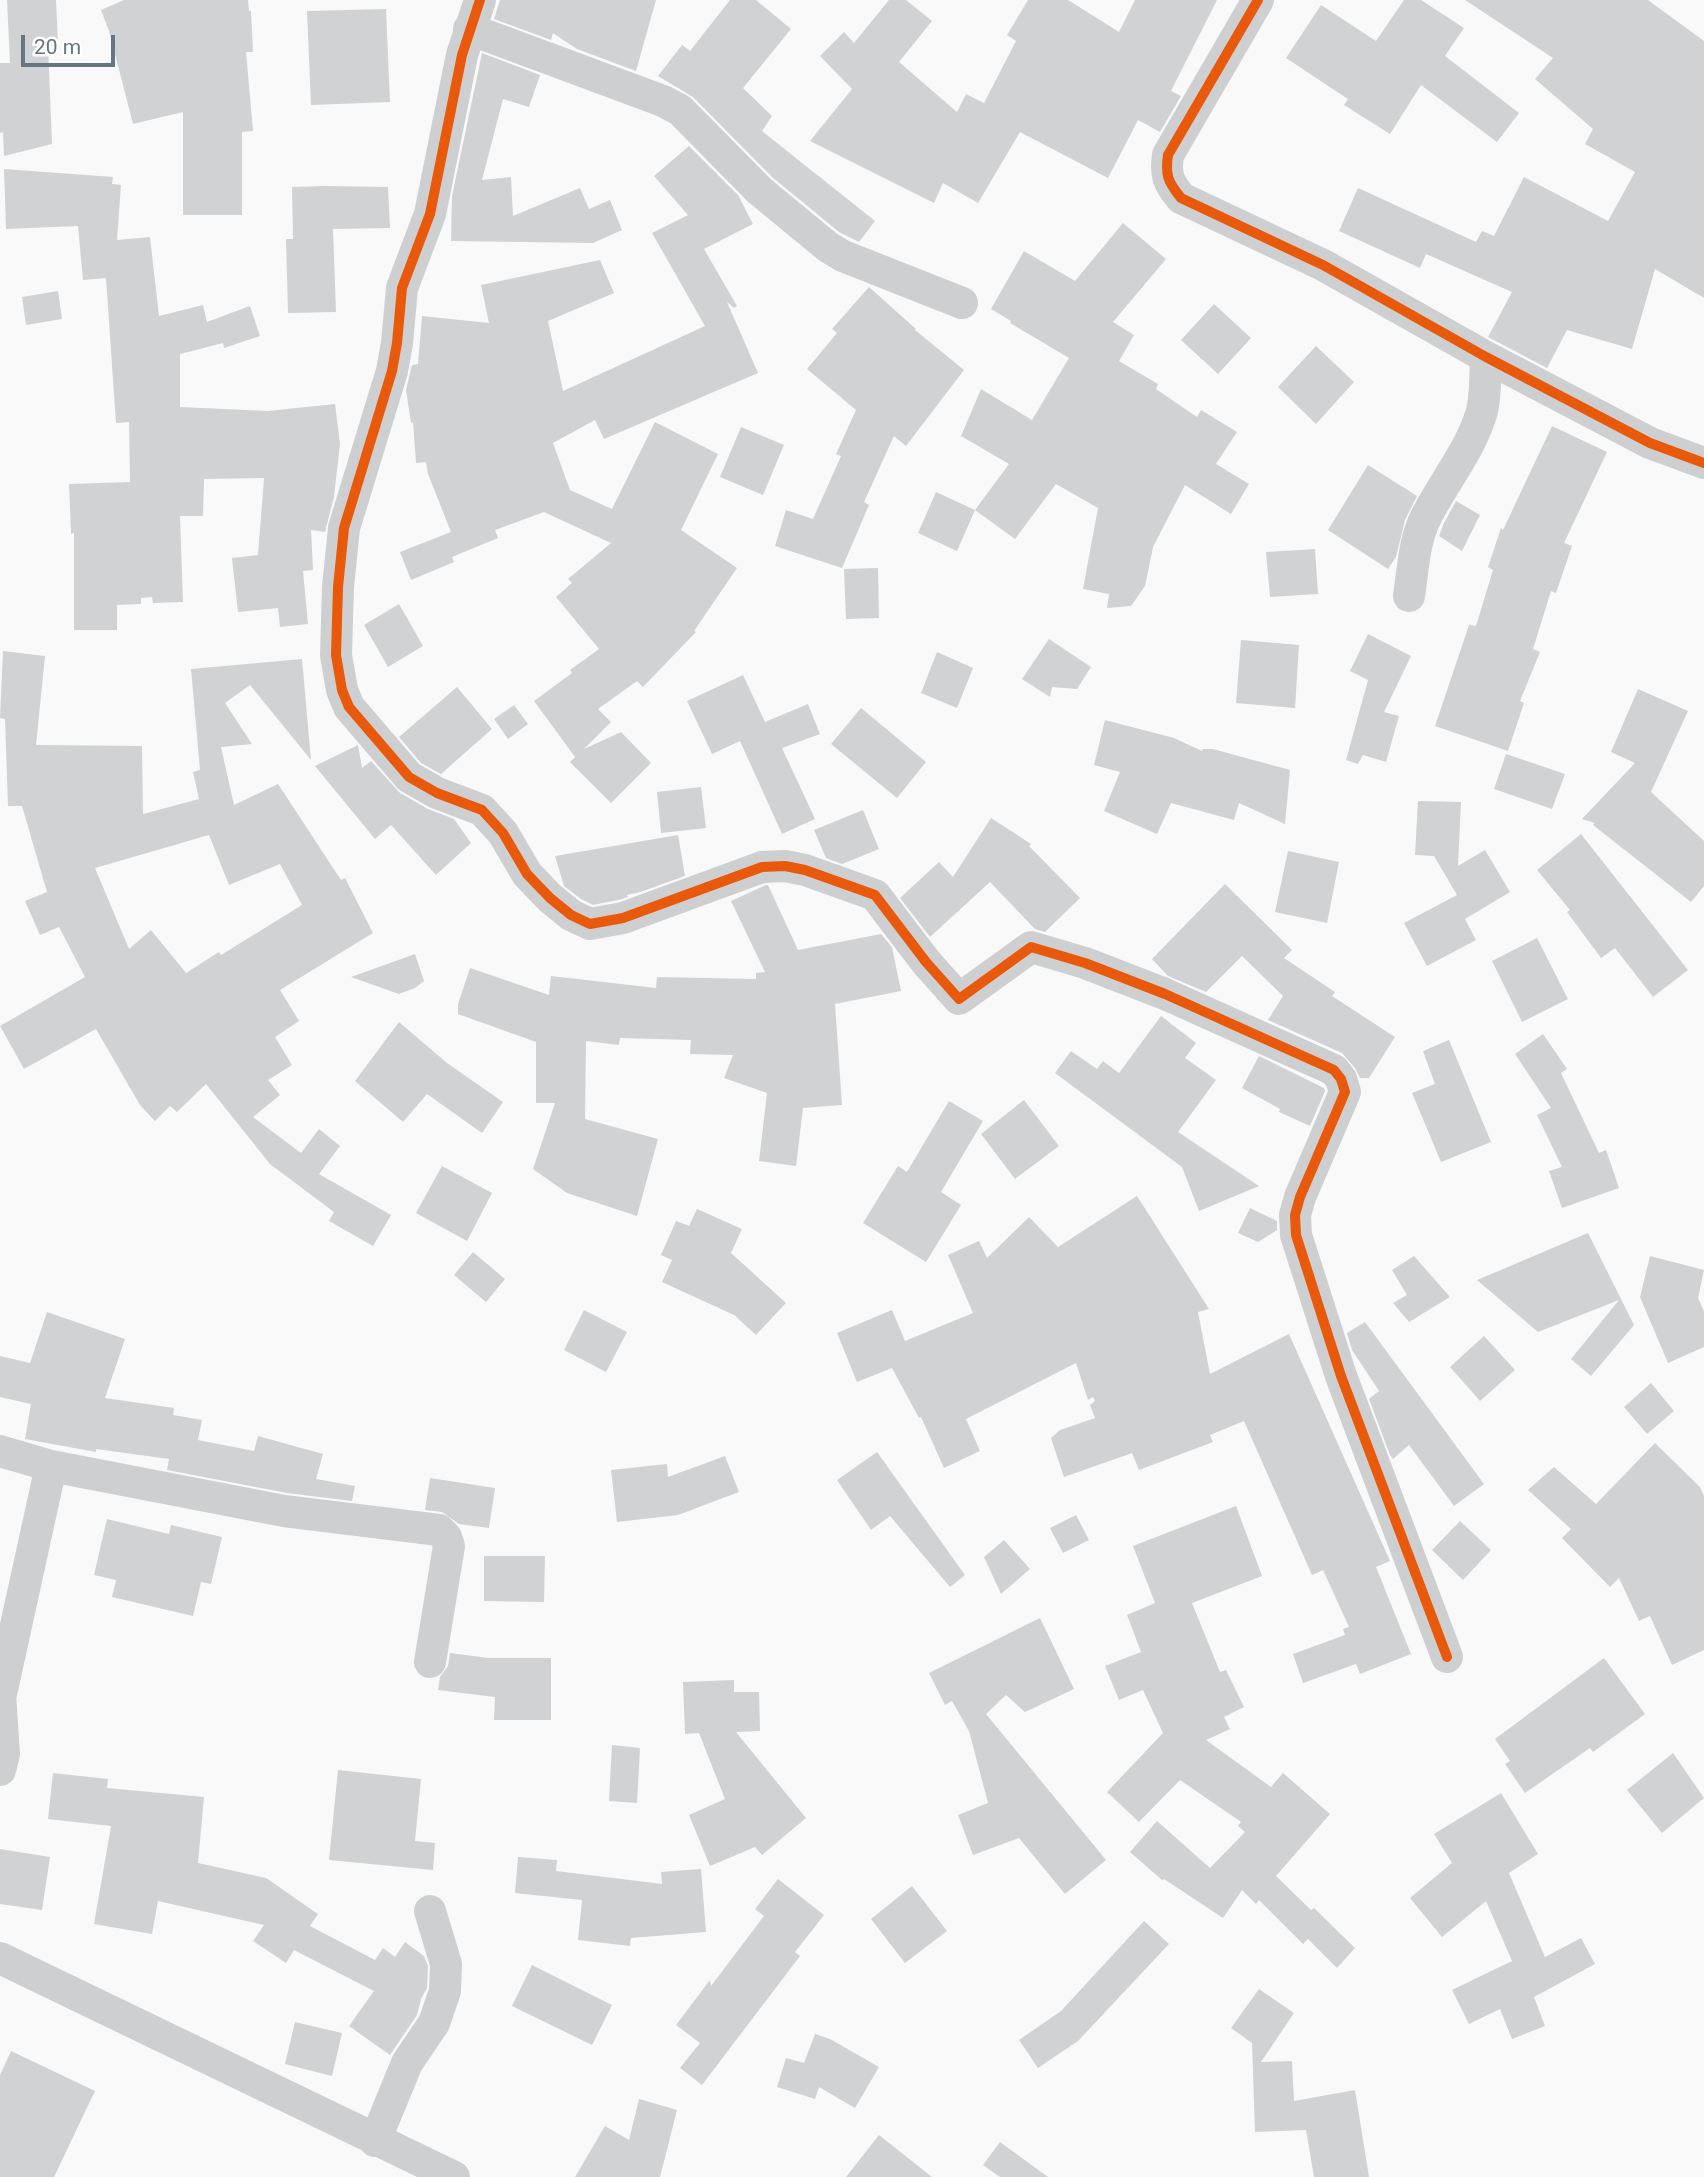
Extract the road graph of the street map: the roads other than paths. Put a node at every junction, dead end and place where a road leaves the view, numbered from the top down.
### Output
1 (480, 0) edge
2 (1258, 0) edge
3 (469, 29) junction
4 (962, 303) dead end
5 (1486, 357) junction
6 (1704, 463) edge
7 (1409, 596) dead end
8 (0, 1451) edge
9 (51, 1466) junction
10 (1447, 1657) dead end
11 (430, 1662) dead end
12 (0, 1693) edge
13 (0, 1770) edge
14 (430, 1911) dead end
15 (0, 1958) edge
16 (375, 2141) junction
17 (454, 2177) edge

1 - 3 street
2 - 5 street
3 - 4 street
3 - 10 street
5 - 6 street
5 - 7 street
8 - 9 street
9 - 11 street
9 - 12 street
12 - 13 street
14 - 16 street
15 - 16 street
16 - 17 street

